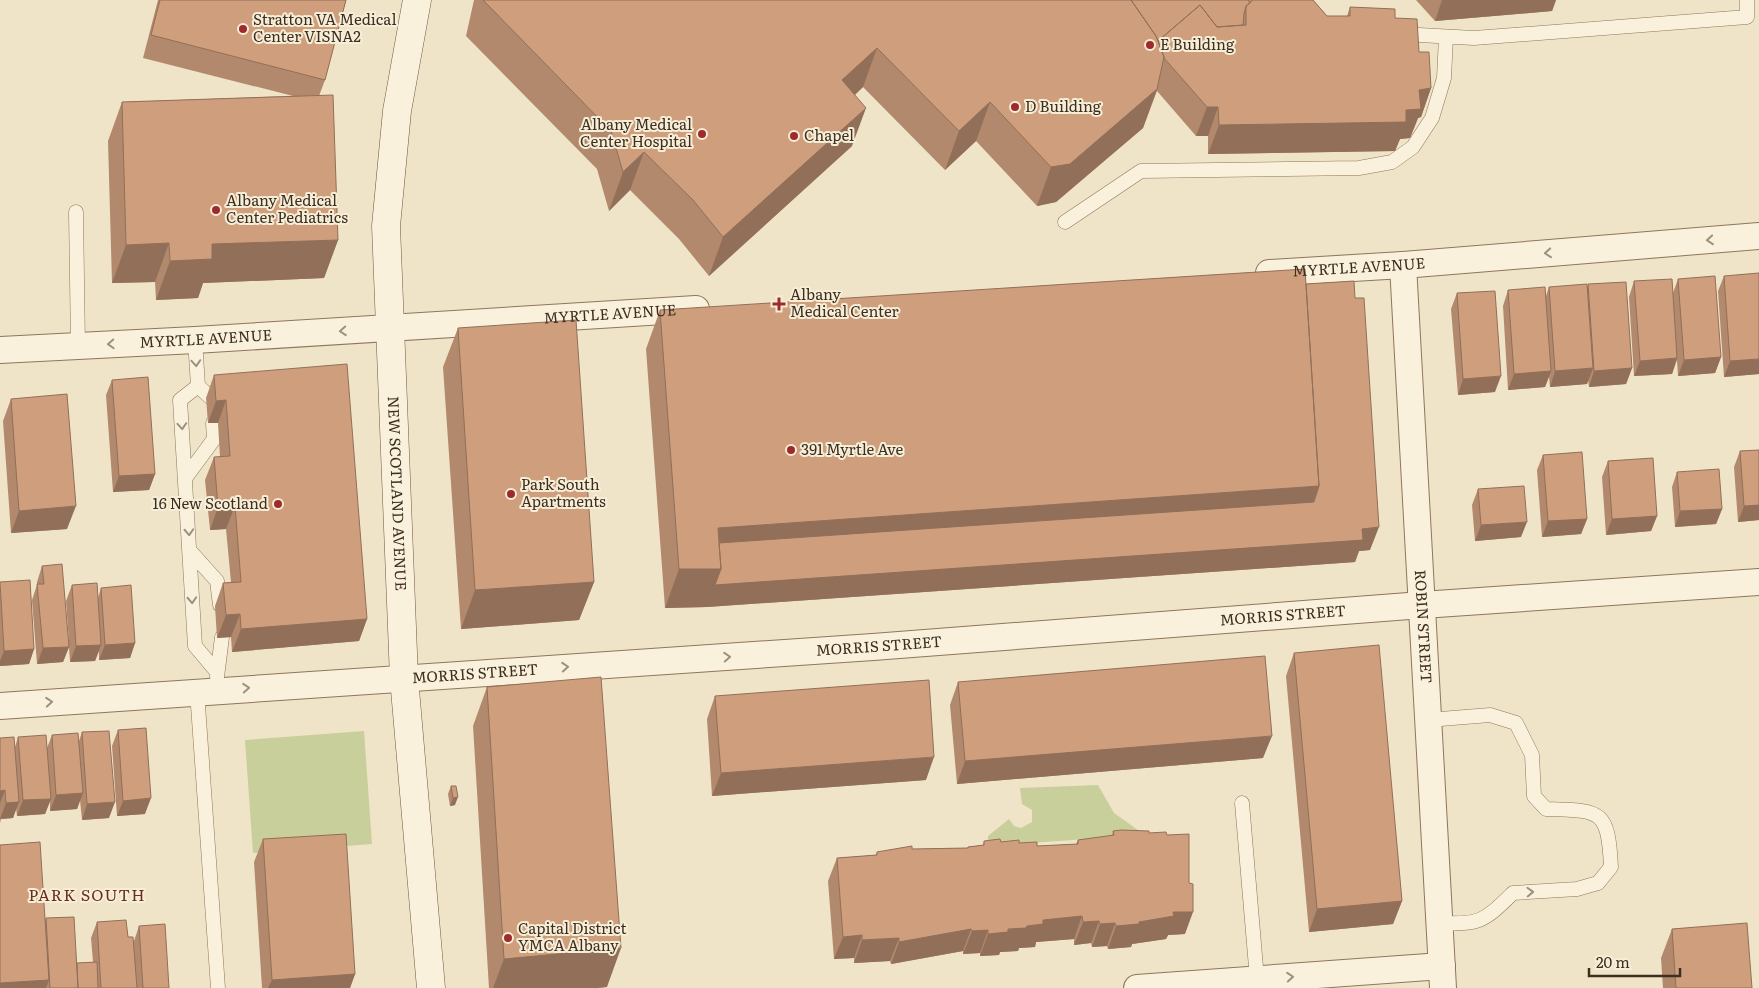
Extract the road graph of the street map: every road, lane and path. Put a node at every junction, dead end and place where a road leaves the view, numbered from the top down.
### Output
1 (417, 0) edge
2 (1747, 0) edge
3 (1390, 33) edge
4 (1446, 37) junction
5 (76, 212) dead end
6 (1065, 222) dead end
7 (1759, 236) edge
8 (1403, 265) junction
9 (1247, 274) edge
10 (722, 307) edge
11 (392, 328) junction
12 (195, 340) junction
13 (78, 346) junction
14 (0, 350) edge
15 (198, 386) junction
16 (211, 398) dead end
17 (213, 423) dead end
18 (186, 477) junction
19 (190, 551) junction
20 (1759, 582) edge
21 (220, 605) dead end
22 (1422, 605) junction
23 (222, 638) dead end
24 (404, 678) junction
25 (211, 684) junction
26 (0, 706) edge
27 (1428, 720) junction
28 (1242, 802) dead end
29 (1439, 923) junction
30 (1442, 977) edge
31 (1257, 979) junction
32 (218, 988) edge
33 (432, 988) edge
34 (1137, 988) edge

1 - 11 street, NEW SCOTLAND AVENUE
2 - 4 lane
3 - 4 lane
4 - 6 lane
5 - 13 lane
7 -> 8 street, MYRTLE AVENUE
8 - 9 street, MYRTLE AVENUE
8 - 22 street, ROBIN STREET
10 - 11 street, MYRTLE AVENUE
11 -> 12 street, MYRTLE AVENUE
11 - 24 street, NEW SCOTLAND AVENUE
12 -> 13 street, MYRTLE AVENUE
12 -> 15 lane
13 - 14 street, MYRTLE AVENUE
15 - 16 lane
15 -> 18 lane
17 - 18 lane
18 -> 19 lane
19 - 21 lane
19 -> 25 lane
20 - 22 street, MORRIS STREET
24 -> 22 street, MORRIS STREET
22 - 27 street, ROBIN STREET
23 - 25 lane
25 -> 24 street, MORRIS STREET
24 - 33 street, NEW SCOTLAND AVENUE
26 -> 25 street, MORRIS STREET
25 - 32 lane
27 - 29 street, ROBIN STREET
29 -> 27 lane
28 - 31 lane
29 - 30 street, ROBIN STREET
31 -> 30 street
31 - 34 street

